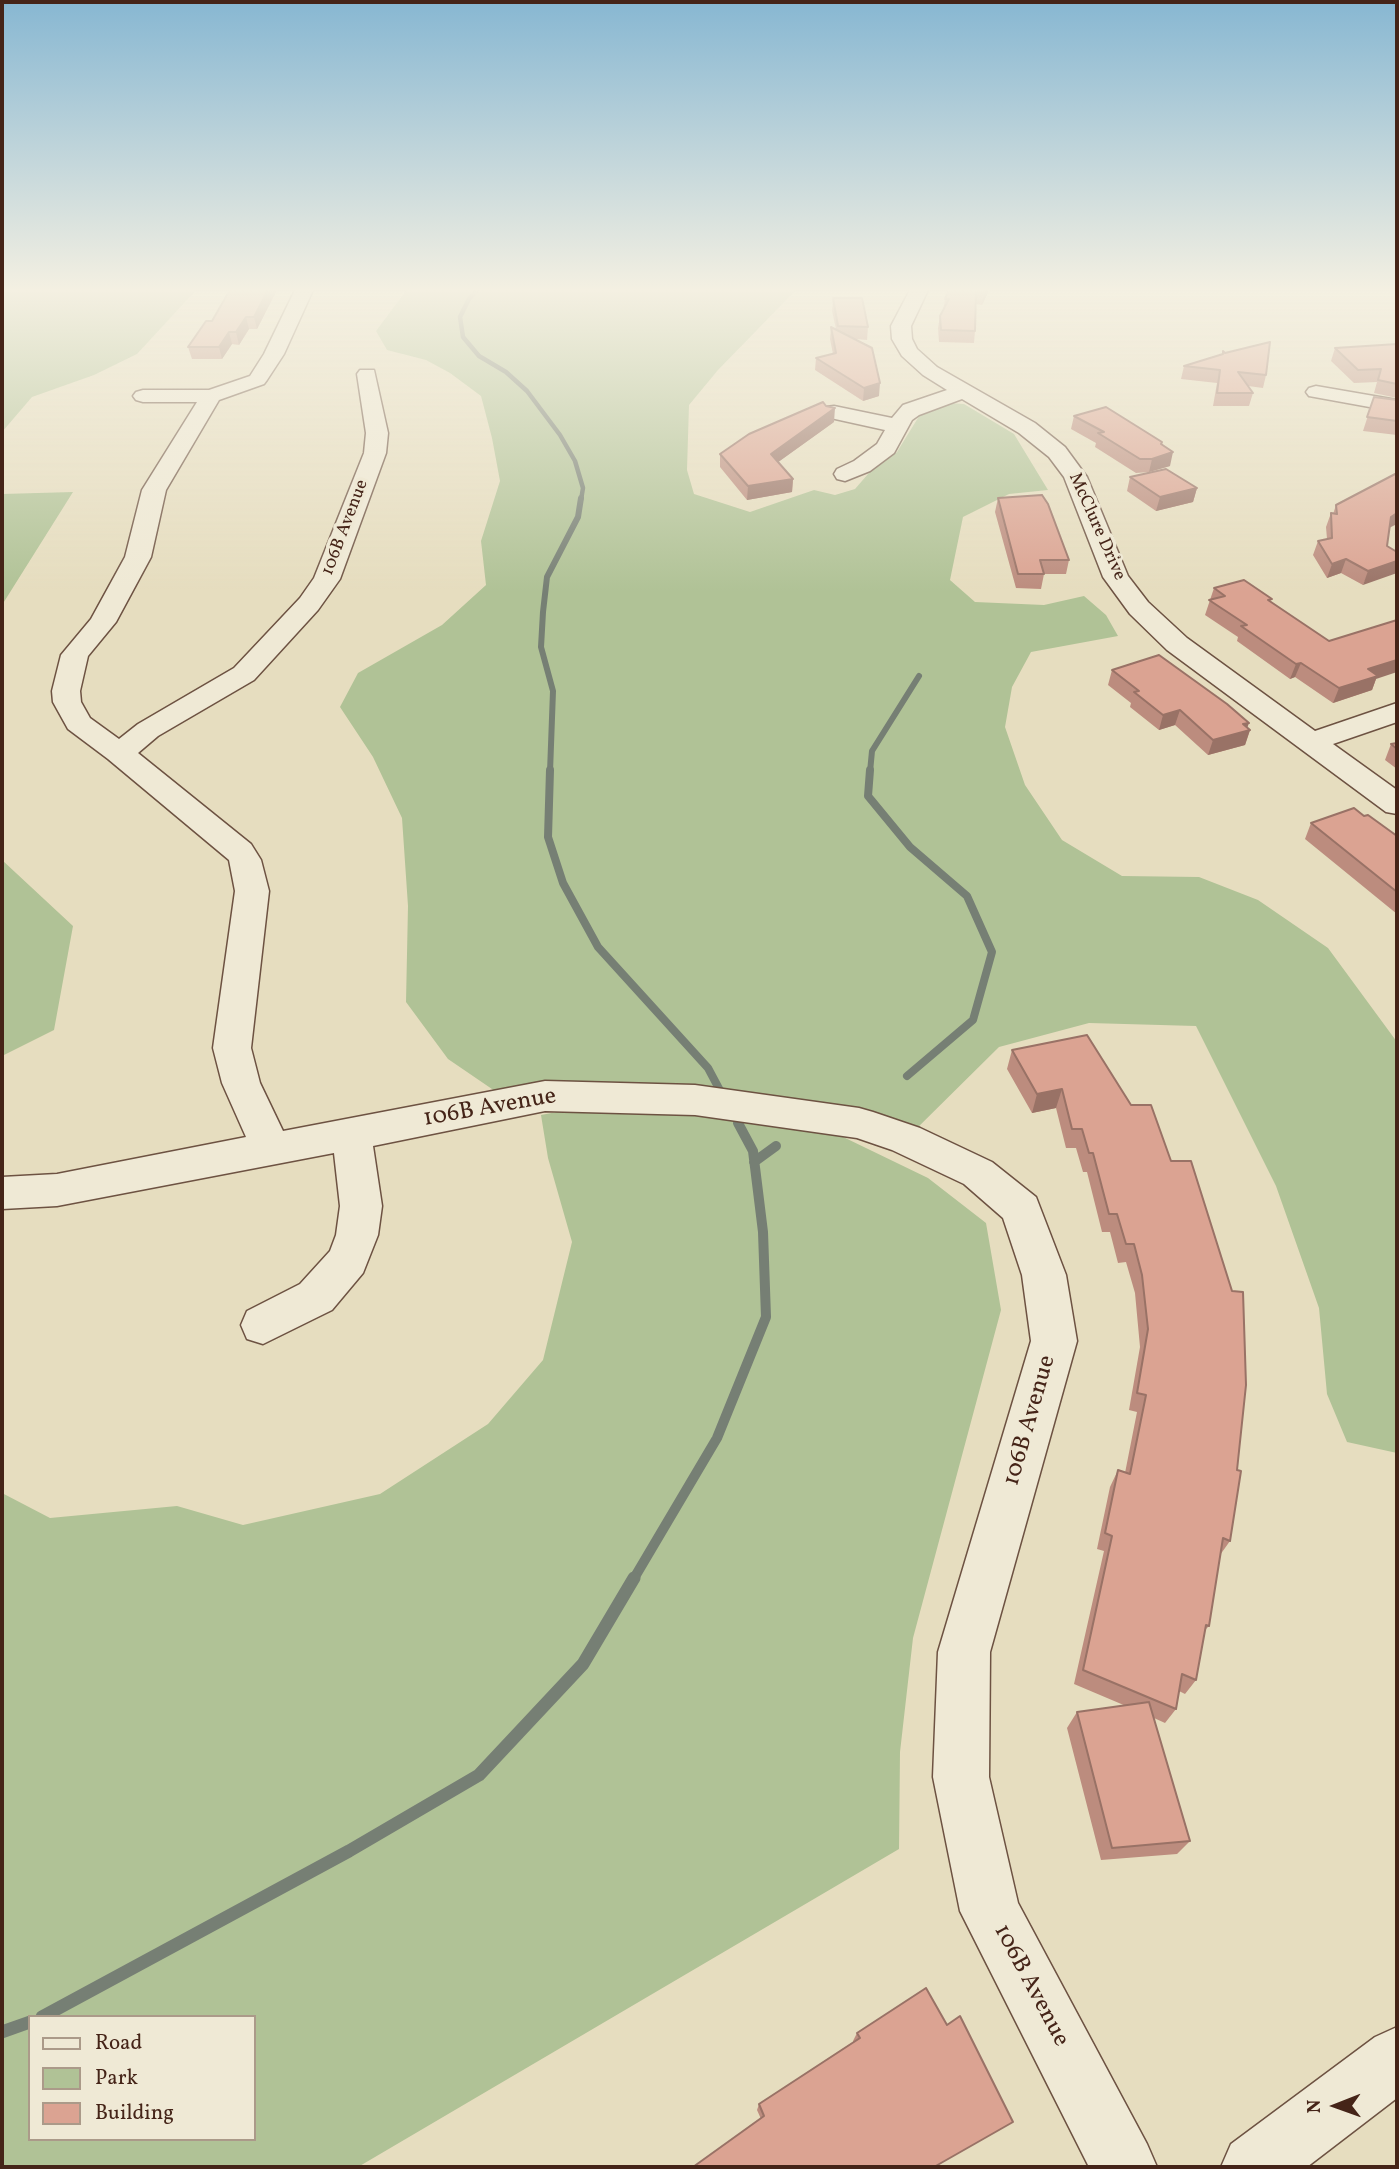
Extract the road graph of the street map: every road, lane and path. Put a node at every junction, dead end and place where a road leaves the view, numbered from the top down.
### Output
1 (230, 389) edge
2 (369, 389) edge
3 (961, 389) edge
4 (964, 391) junction
5 (1316, 392) dead end
6 (143, 396) dead end
7 (211, 396) junction
8 (1397, 406) edge
9 (835, 412) edge
10 (898, 426) junction
11 (845, 474) dead end
12 (1397, 712) edge
13 (1311, 742) junction
14 (119, 753) junction
15 (1397, 805) edge
16 (352, 1135) junction
17 (271, 1148) junction
18 (2, 1193) edge
19 (263, 1325) dead end
20 (1397, 2059) edge
21 (1124, 2167) edge
22 (1254, 2167) edge

1 - 7 street
2 - 14 street, 106B Avenue
3 - 4 street, McClure Drive
4 - 10 street
4 - 13 street, McClure Drive
5 - 8 street
6 - 7 street
7 - 14 street
9 - 10 street
10 - 11 street
12 - 13 street
13 - 15 street, McClure Drive
14 - 17 street
16 - 17 street, 106B Avenue
16 - 19 street
16 - 21 street, 106B Avenue
17 - 18 street, 106B Avenue
20 - 22 street

